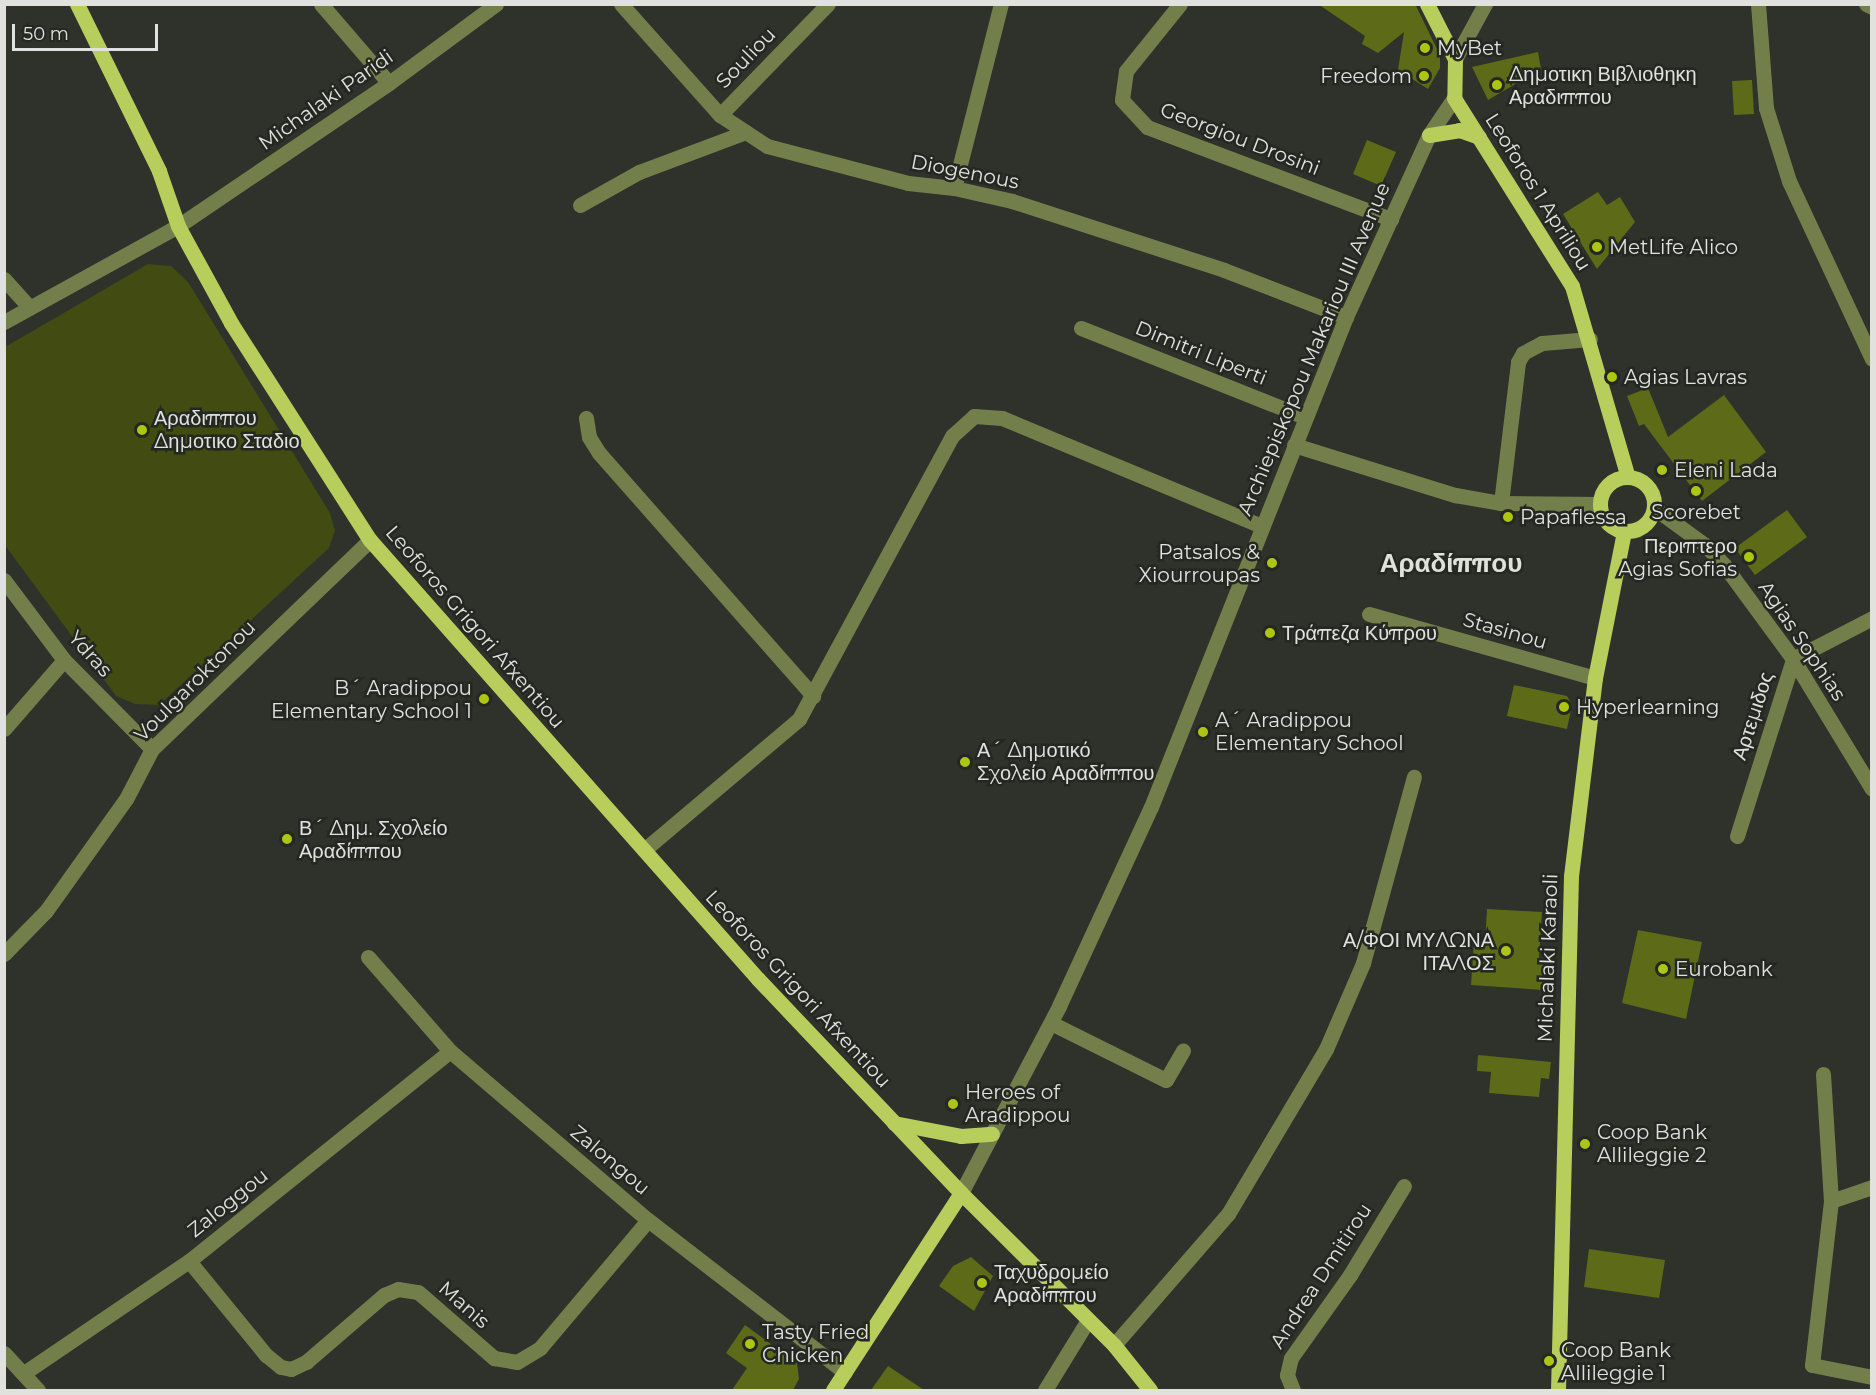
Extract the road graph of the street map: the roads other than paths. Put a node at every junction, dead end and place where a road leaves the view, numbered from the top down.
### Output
1 (77, 4) edge
2 (321, 4) edge
3 (496, 4) edge
4 (621, 4) edge
5 (828, 4) edge
6 (1001, 4) edge
7 (1180, 4) edge
8 (1426, 4) edge
9 (1485, 4) edge
10 (1758, 4) edge
11 (1866, 4) edge
12 (1872, 7) edge
13 (1455, 59) junction
14 (389, 83) junction
15 (1454, 98) junction
16 (720, 115) junction
17 (746, 132) junction
18 (1429, 135) junction
19 (1479, 137) junction
20 (954, 188) junction
21 (580, 205) dead end
22 (1391, 219) junction
23 (178, 226) junction
24 (4, 279) edge
25 (29, 307) junction
26 (1346, 317) junction
27 (4, 322) edge
28 (1081, 328) dead end
29 (1590, 339) junction
30 (1872, 359) edge
31 (1305, 417) junction
32 (586, 418) dead end
33 (1294, 445) junction
34 (1628, 477) junction
35 (1501, 503) junction
36 (1600, 504) junction
37 (1654, 508) junction
38 (1262, 526) junction
39 (1624, 531) junction
40 (370, 540) junction
41 (4, 580) edge
42 (1369, 614) dead end
43 (1872, 618) edge
44 (1793, 659) junction
45 (64, 660) junction
46 (1595, 678) junction
47 (813, 696) junction
48 (4, 729) edge
49 (152, 749) junction
50 (1414, 777) dead end
51 (1872, 789) edge
52 (1737, 836) dead end
53 (644, 850) junction
54 (4, 954) edge
55 (368, 957) dead end
56 (1051, 1023) junction
57 (1183, 1050) dead end
58 (450, 1051) junction
59 (1822, 1074) dead end
60 (894, 1123) junction
61 (992, 1134) junction
62 (1404, 1186) dead end
63 (1872, 1187) edge
64 (961, 1193) junction
65 (1831, 1201) junction
66 (648, 1220) junction
67 (189, 1261) junction
68 (1088, 1320) junction
69 (1114, 1345) junction
70 (4, 1353) edge
71 (845, 1372) junction
72 (24, 1373) junction
73 (1872, 1377) edge
74 (38, 1390) edge
75 (833, 1390) edge
76 (1045, 1390) edge
77 (1150, 1390) edge
78 (1293, 1390) edge
79 (1558, 1390) edge

1 - 23 main road, Leoforos Grigori Afxentiou
2 - 14 street
3 - 14 street, Michalaki Paridi
4 - 16 street, Diogenous
5 - 16 street, Souliou
6 - 20 street
7 - 22 street, Georgiou Drosini
8 - 13 main road
9 - 13 street
10 - 30 street
11 - 12 street
13 - 15 main road
14 - 23 street, Michalaki Paridi
15 - 18 street, Archiepiskopou Makariou III Avenue
15 - 19 main road, Leoforos 1 Apriliou
16 - 17 street, Diogenous
17 - 20 street, Diogenous
17 - 21 street
18 - 19 main road
18 - 22 street, Archiepiskopou Makariou III Avenue
19 - 29 main road, Leoforos 1 Apriliou
20 - 26 street, Diogenous
22 - 26 street, Archiepiskopou Makariou III Avenue
23 - 25 street, Michalaki Paridi
23 - 40 main road, Leoforos Grigori Afxentiou
24 - 25 street
25 - 27 street, Michalaki Paridi
26 - 31 street, Archiepiskopou Makariou III Avenue
28 - 31 street, Dimitri Liperti
29 - 34 main road, Leoforos 1 Apriliou
29 - 35 street
31 - 33 street, Archiepiskopou Makariou III Avenue
32 - 47 street
33 - 35 street
33 - 38 street, Archiepiskopou Makariou III Avenue
34 - 36 main road
34 - 37 main road
35 - 36 street
36 - 39 main road
37 - 39 main road
37 - 44 street, Agias Sophias
38 - 47 street
38 - 56 street, Archiepiskopou Makariou III Avenue
39 - 46 main road, Michalaki Karaoli
40 - 49 street, Voulgaroktonou
40 - 53 main road, Leoforos Grigori Afxentiou
41 - 45 street, Ydras
42 - 46 street, Stasinou
43 - 44 street, Αρτεμιδος
44 - 51 street, Agias Sophias
44 - 52 street, Αρτεμιδος
45 - 48 street
45 - 49 street, Ydras
46 - 79 main road, Michalaki Karaoli
47 - 53 street
49 - 54 street, Voulgaroktonou
50 - 69 street
53 - 60 main road, Leoforos Grigori Afxentiou
55 - 58 street, Zalongou
56 - 57 street
56 - 61 street, Archiepiskopou Makariou III Avenue
58 - 66 street, Zalongou
58 - 67 street, Zaloggou
59 - 65 street
60 - 61 main road
60 - 64 main road, Leoforos Grigori Afxentiou
61 - 64 street, Archiepiskopou Makariou III Avenue
62 - 78 street, Andrea Dmitirou
63 - 65 street
64 - 68 main road, Leoforos Grigori Afxentiou
64 - 71 main road, Archiepiskopou Makariou III Avenue
65 - 73 street
66 - 67 street, Manis
66 - 71 street, Zalongou
67 - 72 street, Zaloggou
68 - 69 main road, Leoforos Grigori Afxentiou
68 - 76 street
69 - 77 main road, Leoforos Grigori Afxentiou
70 - 72 street
71 - 75 main road, Archiepiskopou Makariou III Avenue
72 - 74 street

